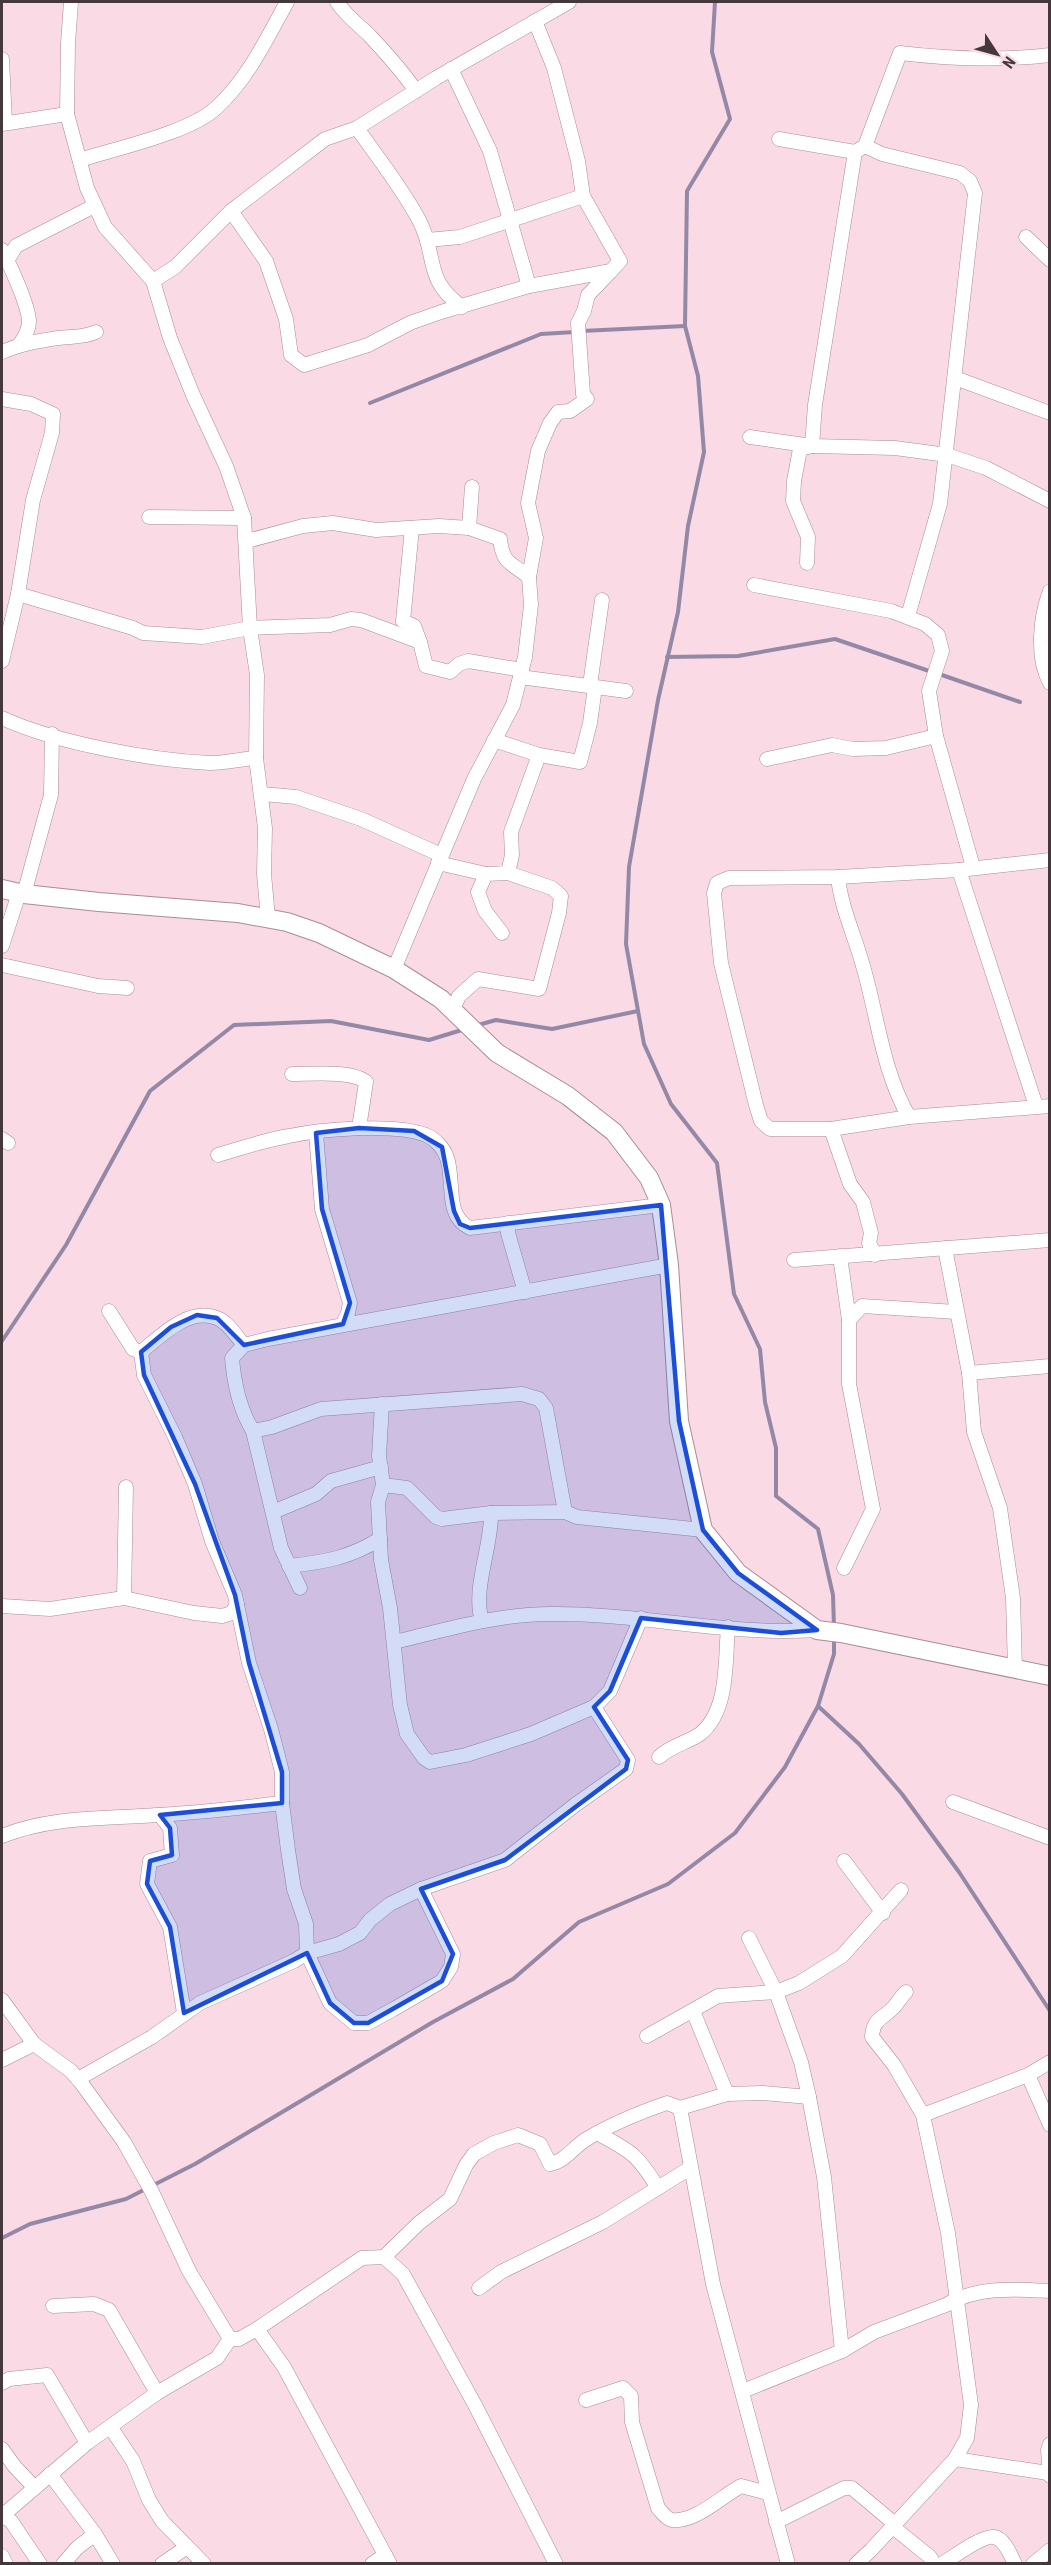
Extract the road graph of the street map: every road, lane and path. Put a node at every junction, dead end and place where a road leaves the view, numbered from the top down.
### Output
1 (71, 2) edge
2 (287, 2) edge
3 (337, 2) edge
4 (569, 2) edge
5 (536, 21) junction
6 (1050, 56) edge
7 (2, 59) edge
8 (451, 69) junction
9 (416, 91) junction
10 (68, 114) junction
11 (3, 123) edge
12 (357, 128) junction
13 (778, 139) dead end
14 (860, 149) junction
15 (80, 160) junction
16 (583, 196) junction
17 (94, 206) junction
18 (231, 211) junction
19 (512, 220) junction
20 (1026, 237) dead end
21 (428, 240) junction
22 (4, 255) edge
23 (1050, 260) edge
24 (611, 272) junction
25 (153, 280) junction
26 (529, 286) junction
27 (446, 296) junction
28 (462, 307) junction
29 (441, 312) junction
30 (96, 332) dead end
31 (20, 344) junction
32 (2, 352) edge
33 (955, 378) junction
34 (2, 399) edge
35 (1050, 413) edge
36 (750, 437) dead end
37 (812, 446) junction
38 (947, 455) junction
39 (472, 487) dead end
40 (1050, 501) edge
41 (148, 517) dead end
42 (244, 518) junction
43 (412, 528) junction
44 (469, 528) junction
45 (247, 541) junction
46 (807, 563) dead end
47 (529, 577) junction
48 (754, 585) dead end
49 (1050, 591) edge
50 (18, 594) junction
51 (602, 600) dead end
52 (908, 616) junction
53 (250, 628) junction
54 (420, 642) junction
55 (2, 661) edge
56 (521, 673) junction
57 (1050, 683) edge
58 (593, 686) junction
59 (626, 691) dead end
60 (2, 718) edge
61 (52, 734) junction
62 (936, 736) junction
63 (494, 740) junction
64 (539, 755) junction
65 (256, 758) junction
66 (767, 759) dead end
67 (262, 794) junction
68 (439, 859) junction
69 (1050, 860) edge
70 (973, 867) junction
71 (959, 870) junction
72 (508, 873) junction
73 (486, 874) junction
74 (838, 877) junction
75 (15, 892) edge
76 (268, 918) junction
77 (502, 933) dead end
78 (2, 946) edge
79 (2, 965) edge
80 (394, 969) junction
81 (127, 988) dead end
82 (452, 1011) junction
83 (292, 1074) dead end
84 (1043, 1106) edge
85 (909, 1117) junction
86 (359, 1128) junction
87 (831, 1129) junction
88 (316, 1133) junction
89 (218, 1155) dead end
90 (661, 1205) junction
91 (508, 1223) junction
92 (1050, 1240) edge
93 (945, 1248) junction
94 (876, 1255) junction
95 (840, 1256) junction
96 (794, 1260) dead end
97 (669, 1265) junction
98 (525, 1292) junction
99 (109, 1311) dead end
100 (956, 1312) junction
101 (849, 1320) junction
102 (343, 1324) junction
103 (244, 1345) junction
104 (141, 1352) junction
105 (1050, 1366) edge
106 (969, 1373) junction
107 (382, 1404) junction
108 (254, 1431) junction
109 (381, 1467) junction
110 (383, 1485) junction
111 (126, 1487) dead end
112 (273, 1512) junction
113 (491, 1512) junction
114 (565, 1512) junction
115 (703, 1530) junction
116 (380, 1539) junction
117 (289, 1566) junction
118 (844, 1568) dead end
119 (300, 1588) dead end
120 (124, 1598) junction
121 (237, 1604) junction
122 (2, 1606) edge
123 (641, 1618) junction
124 (482, 1621) junction
125 (728, 1627) junction
126 (817, 1630) junction
127 (394, 1642) junction
128 (1015, 1668) junction
129 (1050, 1676) edge
130 (594, 1707) junction
131 (659, 1757) dead end
132 (953, 1802) dead end
133 (282, 1803) junction
134 (160, 1815) junction
135 (2, 1836) edge
136 (1050, 1838) edge
137 (844, 1861) dead end
138 (421, 1889) junction
139 (901, 1890) dead end
140 (882, 1913) junction
141 (749, 1938) dead end
142 (307, 1953) junction
143 (776, 1992) junction
144 (906, 1992) dead end
145 (2, 2000) edge
146 (693, 2011) junction
147 (184, 2013) junction
148 (647, 2036) dead end
149 (34, 2044) junction
150 (2, 2060) edge
151 (1050, 2062) edge
152 (1028, 2075) junction
153 (78, 2079) junction
154 (727, 2094) junction
155 (809, 2097) junction
156 (680, 2108) junction
157 (923, 2115) junction
158 (1050, 2125) edge
159 (597, 2133) junction
160 (690, 2168) junction
161 (658, 2188) junction
162 (384, 2257) junction
163 (479, 2288) dead end
164 (1050, 2291) edge
165 (957, 2298) junction
166 (53, 2307) dead end
167 (257, 2328) junction
168 (231, 2339) junction
169 (842, 2351) junction
170 (2, 2383) edge
171 (743, 2391) junction
172 (158, 2392) junction
173 (586, 2400) dead end
174 (111, 2428) junction
175 (87, 2443) junction
176 (1050, 2444) edge
177 (2, 2449) edge
178 (955, 2459) junction
179 (50, 2474) junction
180 (1049, 2474) edge
181 (36, 2488) junction
182 (768, 2493) junction
183 (2, 2516) edge
184 (776, 2522) junction
185 (894, 2525) junction
186 (95, 2534) junction
187 (187, 2547) junction
188 (1050, 2550) edge
189 (2, 2556) edge
190 (387, 2559) edge
191 (860, 2562) edge
192 (6, 2564) edge
193 (40, 2564) edge
194 (63, 2564) edge
195 (113, 2564) edge
196 (162, 2564) edge
197 (204, 2564) edge
198 (372, 2564) edge
199 (556, 2564) edge
200 (788, 2564) edge
201 (934, 2564) edge
202 (942, 2564) edge
203 (1015, 2564) edge
204 (1033, 2564) edge

1 - 10 street
2 - 15 street
3 - 9 street
4 - 5 street
5 - 8 street
5 - 16 street
6 - 14 street
7 - 11 street
8 - 9 street
8 - 19 street
9 - 12 street
10 - 11 street
10 - 15 street
12 - 18 street
12 - 21 street
13 - 14 street
14 - 33 street
14 - 37 street
15 - 17 street
16 - 19 street
16 - 24 street
17 - 22 street
17 - 25 street
18 - 25 street
18 - 29 street
19 - 21 street
19 - 26 street
20 - 23 street
21 - 27 street
22 - 31 street
24 - 26 street
24 - 47 street
25 - 42 street
26 - 28 street
27 - 28 street
27 - 29 street
28 - 29 street
30 - 31 street
31 - 32 street
33 - 35 street
33 - 38 street
34 - 50 street
36 - 37 street
37 - 38 street
37 - 46 street
38 - 40 street
38 - 52 street
39 - 44 street
41 - 42 street
42 - 45 street
43 - 44 street
43 - 45 street
43 - 54 street
44 - 47 street
45 - 53 street
47 - 56 street
48 - 52 street
49 - 57 street
50 - 53 street
50 - 55 street
51 - 58 street
52 - 62 street
53 - 54 street
53 - 65 street
54 - 56 street
56 - 58 street
56 - 63 street
58 - 59 street
58 - 64 street
60 - 61 street
61 - 65 street
61 - 75 street
62 - 66 street
62 - 70 street
63 - 64 street
63 - 68 street
64 - 72 street
65 - 67 street
67 - 68 street
67 - 76 street
68 - 73 street
68 - 80 street
69 - 70 street
70 - 71 street
71 - 74 street
71 - 84 street
72 - 73 street
72 - 82 street
73 - 77 street
74 - 85 street
74 - 87 street
75 - 76 street
75 - 78 street
76 - 80 street
79 - 81 street
80 - 82 street
82 - 90 street
83 - 86 street
84 - 85 street
85 - 87 street
86 - 88 street
86 - 91 street
87 - 94 street
88 - 89 street
88 - 102 street
90 - 91 street
90 - 97 street
91 - 98 street
92 - 93 street
93 - 94 street
93 - 100 street
94 - 95 street
95 - 96 street
95 - 101 street
97 - 98 street
97 - 115 street
98 - 102 street
99 - 104 street
100 - 101 street
100 - 106 street
101 - 118 street
102 - 103 street
103 - 104 street
103 - 108 street
104 - 121 street
105 - 106 street
106 - 128 street
107 - 108 street
107 - 109 street
107 - 114 street
108 - 112 street
109 - 110 street
109 - 112 street
110 - 113 street
110 - 116 street
111 - 120 street
112 - 117 street
113 - 114 street
113 - 124 street
114 - 115 street
115 - 126 street
116 - 117 street
116 - 127 street
117 - 119 street
120 - 121 street
120 - 122 street
121 - 133 street
123 - 124 street
123 - 125 street
123 - 130 street
124 - 127 street
125 - 126 street
125 - 131 street
126 - 128 street
127 - 130 street
128 - 129 street
130 - 138 street
132 - 136 street
133 - 134 street
133 - 142 street
134 - 135 street
134 - 147 street
137 - 140 street
138 - 142 street
138 - 142 street
139 - 140 street
140 - 143 street
141 - 143 street
142 - 147 street
143 - 146 street
143 - 155 street
144 - 157 street
145 - 149 street
146 - 148 street
146 - 154 street
147 - 153 street
149 - 150 street
149 - 153 street
151 - 152 street
152 - 157 street
152 - 158 street
153 - 168 street
154 - 155 street
154 - 156 street
155 - 169 street
156 - 159 street
156 - 160 street
157 - 165 street
159 - 161 street
159 - 162 street
160 - 161 street
160 - 171 street
161 - 163 street
162 - 167 street
162 - 199 street
164 - 165 street
165 - 169 street
165 - 178 street
166 - 172 street
167 - 168 street
167 - 190 street
168 - 172 street
169 - 171 street
170 - 175 street
171 - 182 street
172 - 174 street
173 - 182 street
174 - 175 street
174 - 187 street
175 - 179 street
176 - 180 street
177 - 181 street
178 - 180 street
178 - 185 street
179 - 181 street
179 - 186 street
181 - 183 street
182 - 184 street
183 - 193 street
184 - 185 street
184 - 200 street
185 - 191 street
185 - 201 street
186 - 194 street
186 - 195 street
187 - 196 street
187 - 197 street
188 - 204 street
189 - 192 street
190 - 198 street
202 - 203 street

